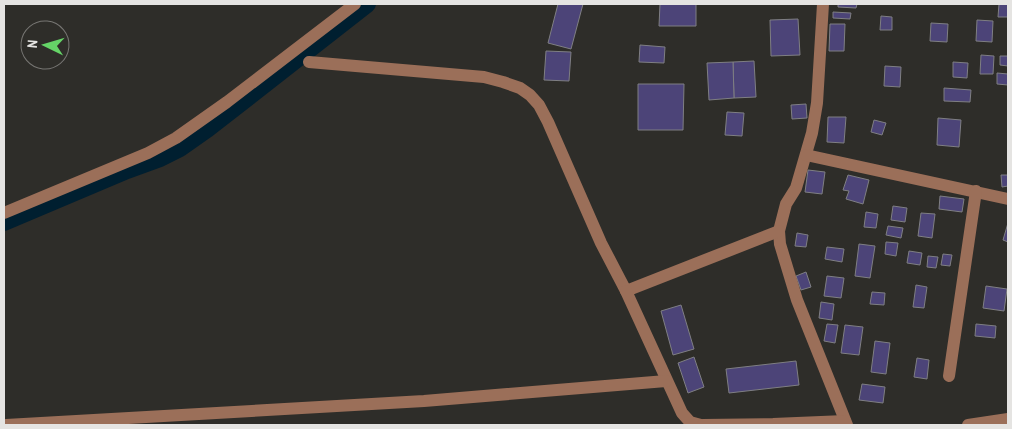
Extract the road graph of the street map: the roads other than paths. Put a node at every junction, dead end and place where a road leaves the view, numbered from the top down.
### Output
1 (356, 4) edge
2 (823, 4) edge
3 (309, 62) dead end
4 (806, 155) junction
5 (976, 192) junction
6 (1008, 199) edge
7 (4, 214) edge
8 (779, 231) junction
9 (626, 292) junction
10 (949, 376) dead end
11 (666, 381) junction
12 (1008, 419) edge
13 (846, 423) edge
14 (6, 425) edge
15 (702, 425) edge
16 (968, 425) edge

1 - 7 street
2 - 4 street
3 - 9 street
4 - 5 street
4 - 8 street
5 - 6 street
5 - 10 street
8 - 9 street
8 - 13 street
9 - 11 street
11 - 14 street
11 - 15 street
12 - 16 street
13 - 15 street

